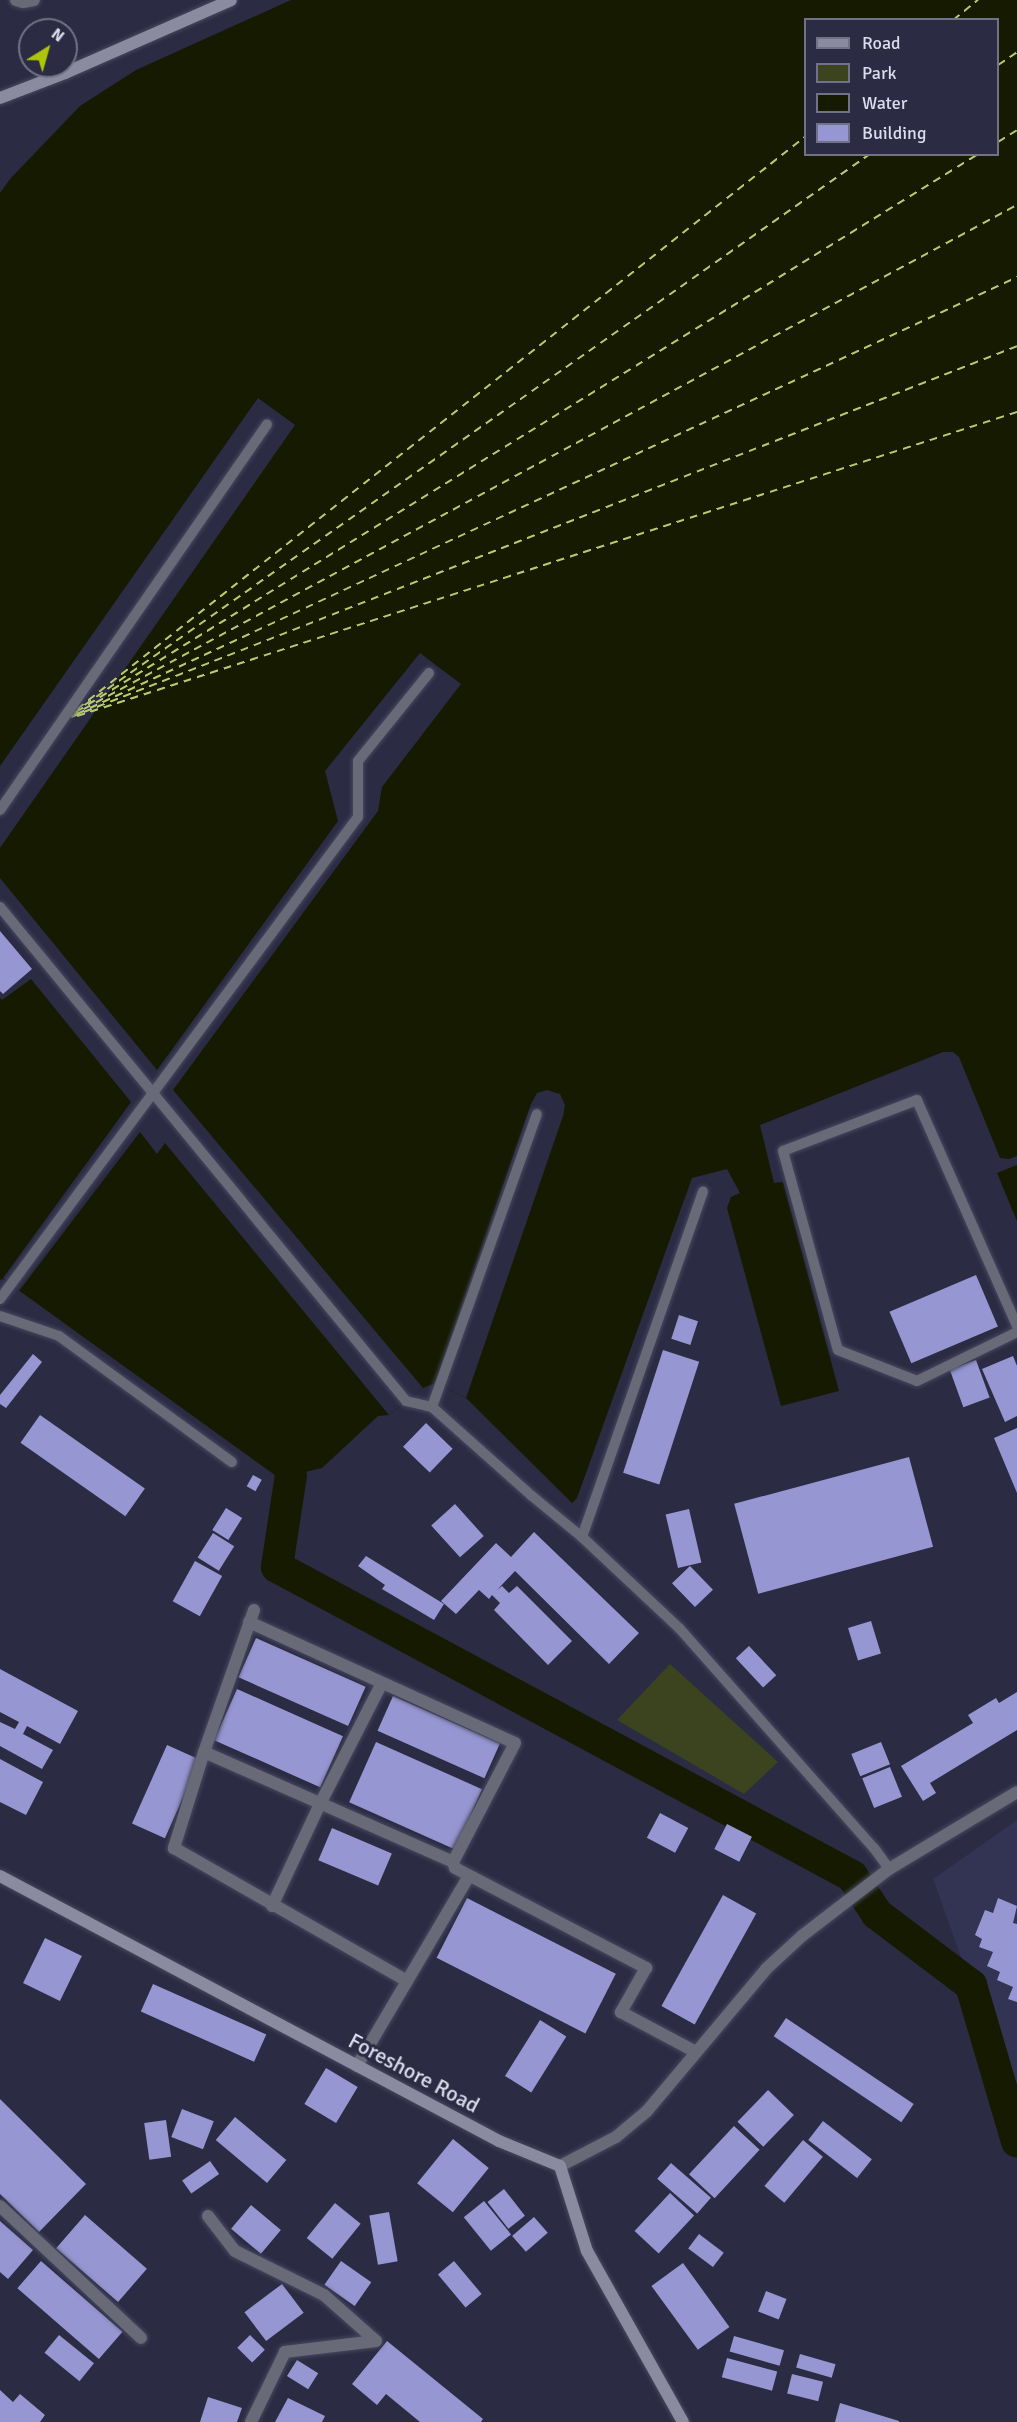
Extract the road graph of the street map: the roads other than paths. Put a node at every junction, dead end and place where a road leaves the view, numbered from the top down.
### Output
1 (16, 0) edge
2 (34, 0) edge
3 (231, 0) edge
4 (0, 98) edge
5 (267, 425) dead end
6 (429, 673) dead end
7 (0, 810) edge
8 (0, 907) edge
9 (152, 1095) junction
10 (537, 1114) dead end
11 (703, 1192) dead end
12 (0, 1299) edge
13 (0, 1316) edge
14 (1017, 1326) edge
15 (1017, 1332) edge
16 (432, 1407) junction
17 (232, 1462) dead end
18 (582, 1537) junction
19 (254, 1610) dead end
20 (249, 1622) junction
21 (382, 1683) junction
22 (204, 1752) junction
23 (1017, 1792) edge
24 (320, 1804) junction
25 (453, 1862) junction
26 (889, 1869) junction
27 (0, 1876) edge
28 (469, 1876) junction
29 (272, 1906) junction
30 (407, 1981) junction
31 (696, 2052) junction
32 (357, 2066) junction
33 (560, 2166) junction
34 (0, 2206) edge
35 (208, 2216) dead end
36 (141, 2338) dead end
37 (251, 2422) edge
38 (682, 2422) edge

1 - 2 street
3 - 4 main road
5 - 7 lane
6 - 9 lane
8 - 9 lane
9 - 12 lane
9 - 16 lane
10 - 16 lane
11 - 18 lane
13 - 17 lane
14 - 15 lane
16 - 18 lane
18 - 26 lane
19 - 20 street
20 - 21 street
20 - 22 street
21 - 24 street
21 - 25 street
22 - 24 street
22 - 29 street
23 - 26 street
24 - 25 street
24 - 29 street
25 - 28 street
26 - 31 street
27 - 32 main road, Foreshore Road
28 - 30 street
28 - 31 street
29 - 30 street
30 - 32 street
31 - 33 street
32 - 33 main road, Foreshore Road
33 - 38 main road
34 - 36 street
35 - 37 street

